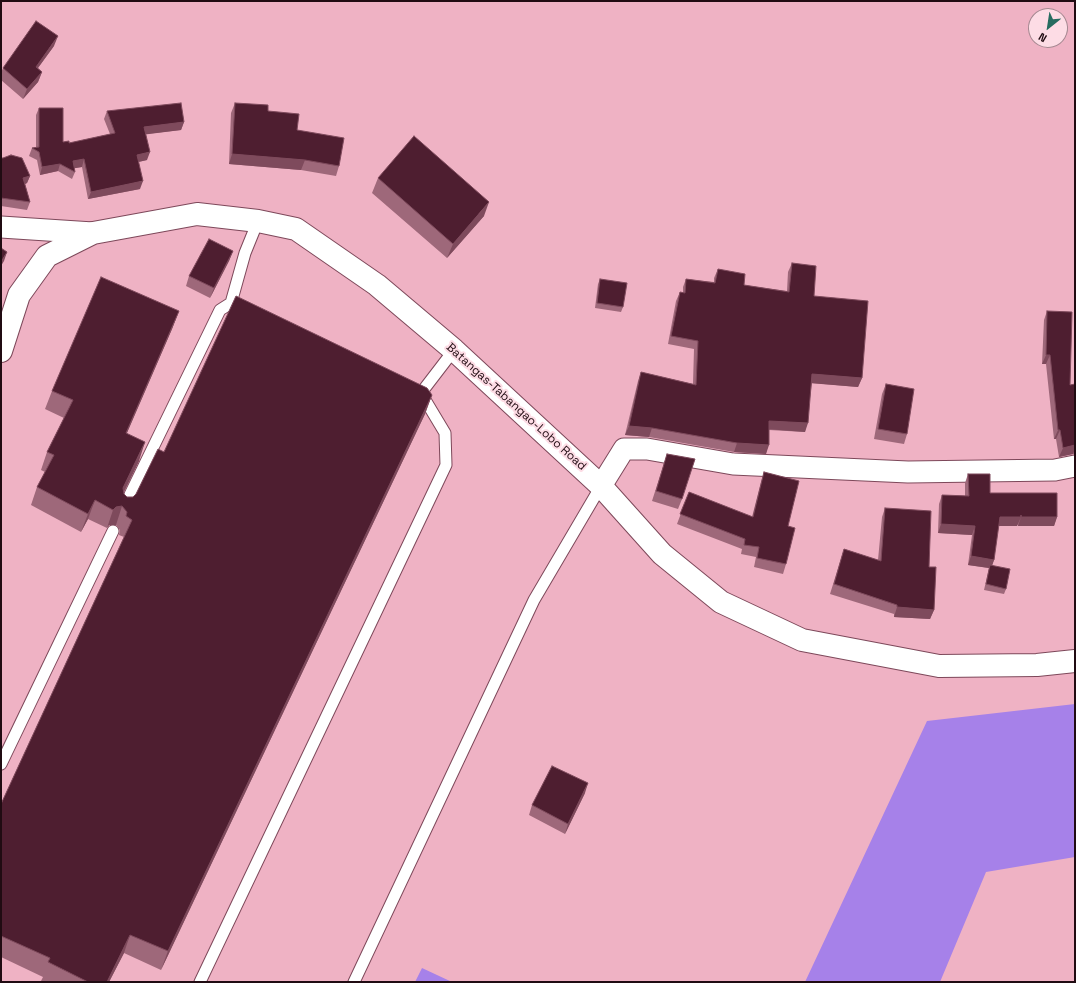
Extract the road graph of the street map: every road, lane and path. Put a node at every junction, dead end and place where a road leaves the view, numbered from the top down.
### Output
1 (258, 221) junction
2 (1, 227) edge
3 (92, 233) junction
4 (231, 303) junction
5 (254, 312) edge
6 (454, 350) junction
7 (1, 352) edge
8 (1075, 466) edge
9 (601, 486) junction
10 (123, 509) edge
11 (113, 531) edge
12 (1075, 661) edge
13 (1, 764) edge
14 (200, 982) edge
15 (354, 982) edge

1 - 3 main road, Batangas-Tabangao-Lobo Road
1 - 4 lane
1 - 6 main road, Batangas-Tabangao-Lobo Road
2 - 3 street
3 - 7 main road, Batangas-Tabangao-Lobo Road
4 - 5 lane
4 - 10 lane
6 - 9 main road, Batangas-Tabangao-Lobo Road
6 - 14 lane
8 - 9 street
9 - 12 main road, Batangas-Tabangao-Lobo Road
9 - 15 lane
11 - 13 lane

